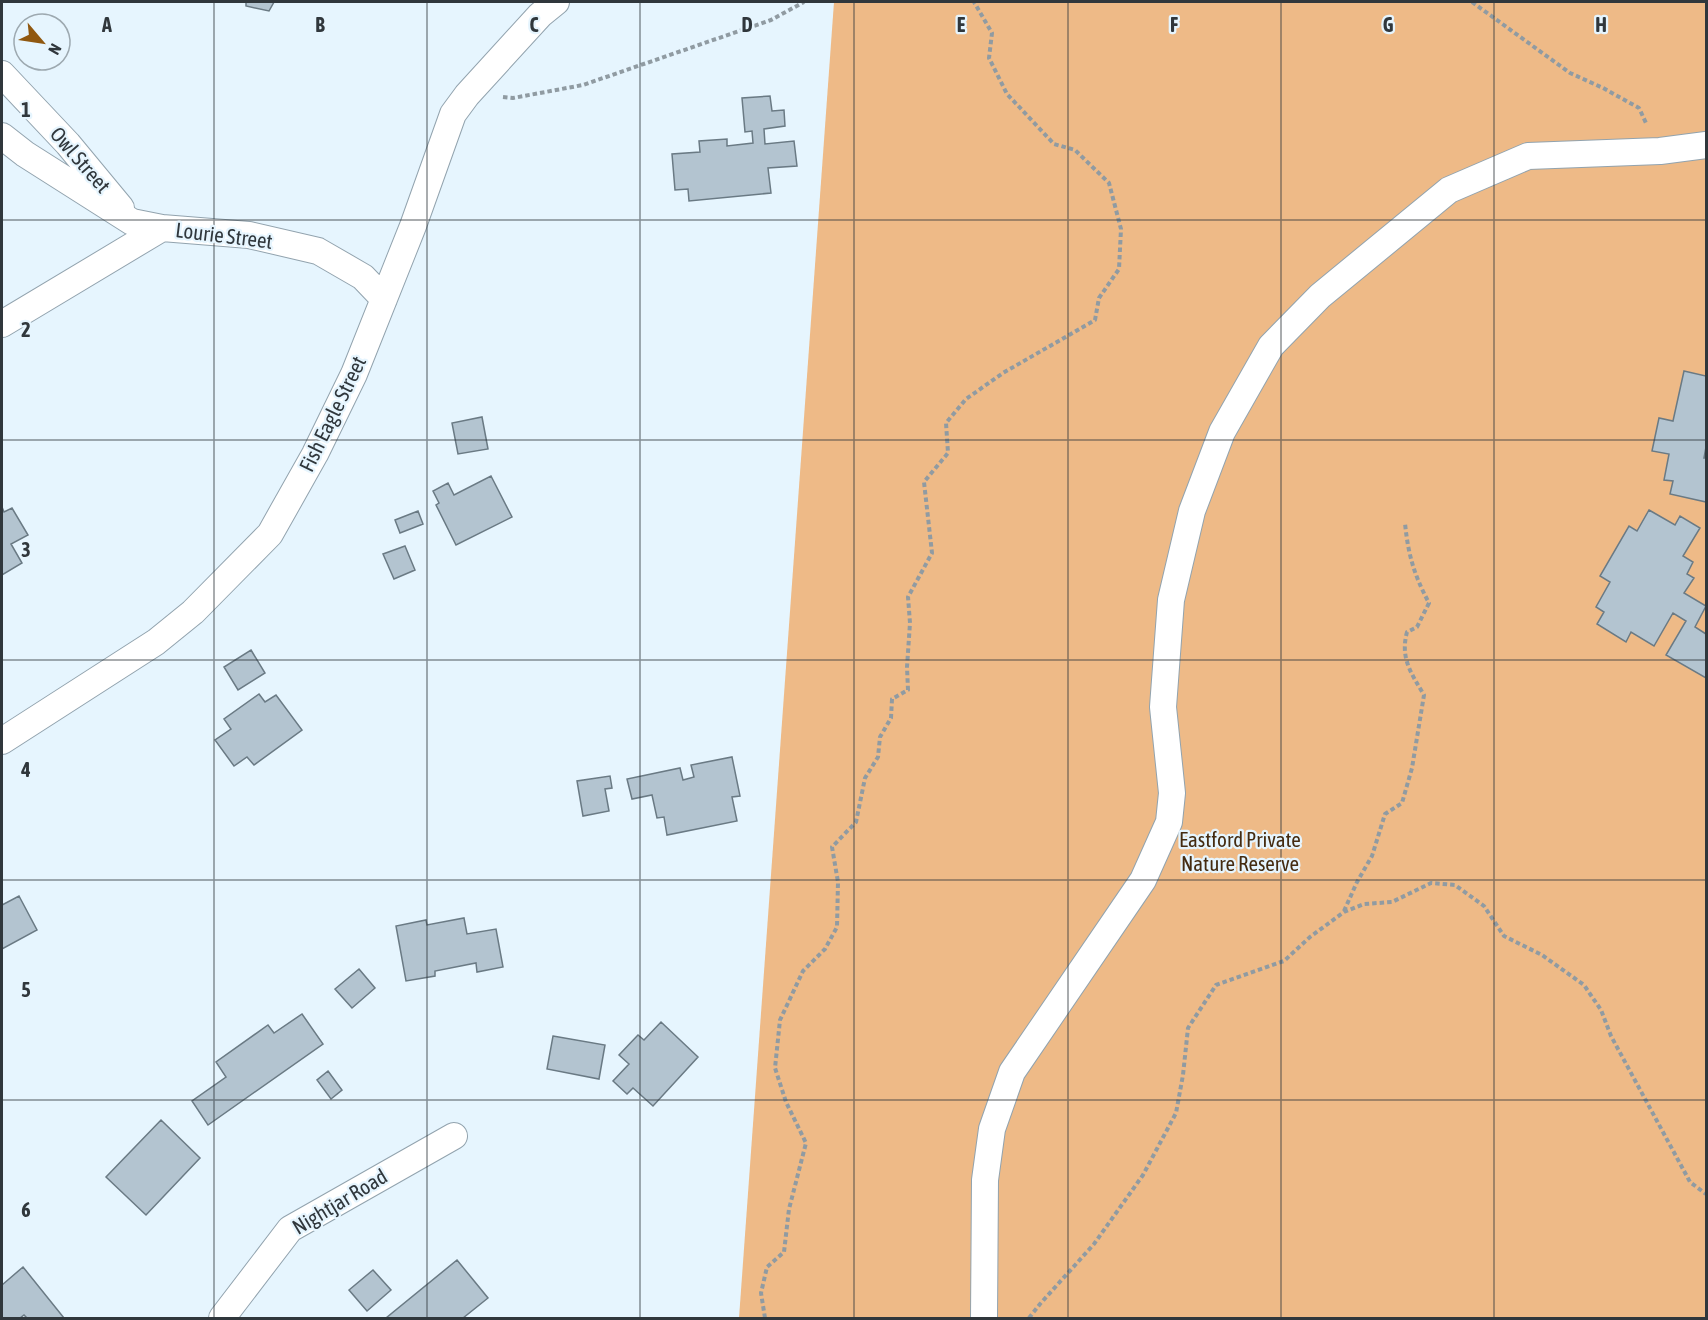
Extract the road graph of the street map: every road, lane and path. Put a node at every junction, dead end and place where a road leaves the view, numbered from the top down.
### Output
1 (804, 2) edge
2 (974, 2) edge
3 (1472, 2) edge
4 (542, 6) edge
5 (2, 74) edge
6 (467, 95) junction
7 (2, 136) edge
8 (1707, 145) edge
9 (1660, 151) junction
10 (132, 222) junction
11 (162, 228) junction
12 (384, 299) junction
13 (2, 324) edge
14 (1405, 523) dead end
15 (2, 741) edge
16 (1344, 912) junction
17 (454, 1136) dead end
18 (1707, 1194) edge
19 (222, 1318) edge
20 (765, 1318) edge
21 (984, 1318) edge
22 (1029, 1318) edge

1 - 6 path
2 - 20 path
3 - 9 path
4 - 6 street, Fish Eagle Street
5 - 10 street, Owl Street
6 - 12 street, Fish Eagle Street
7 - 10 street
8 - 9 street
9 - 21 street
10 - 11 street
11 - 12 street, Lourie Street
11 - 13 street, Lourie Street
12 - 15 street, Fish Eagle Street
14 - 16 path
16 - 18 path
16 - 22 path
17 - 19 street, Nightjar Road

